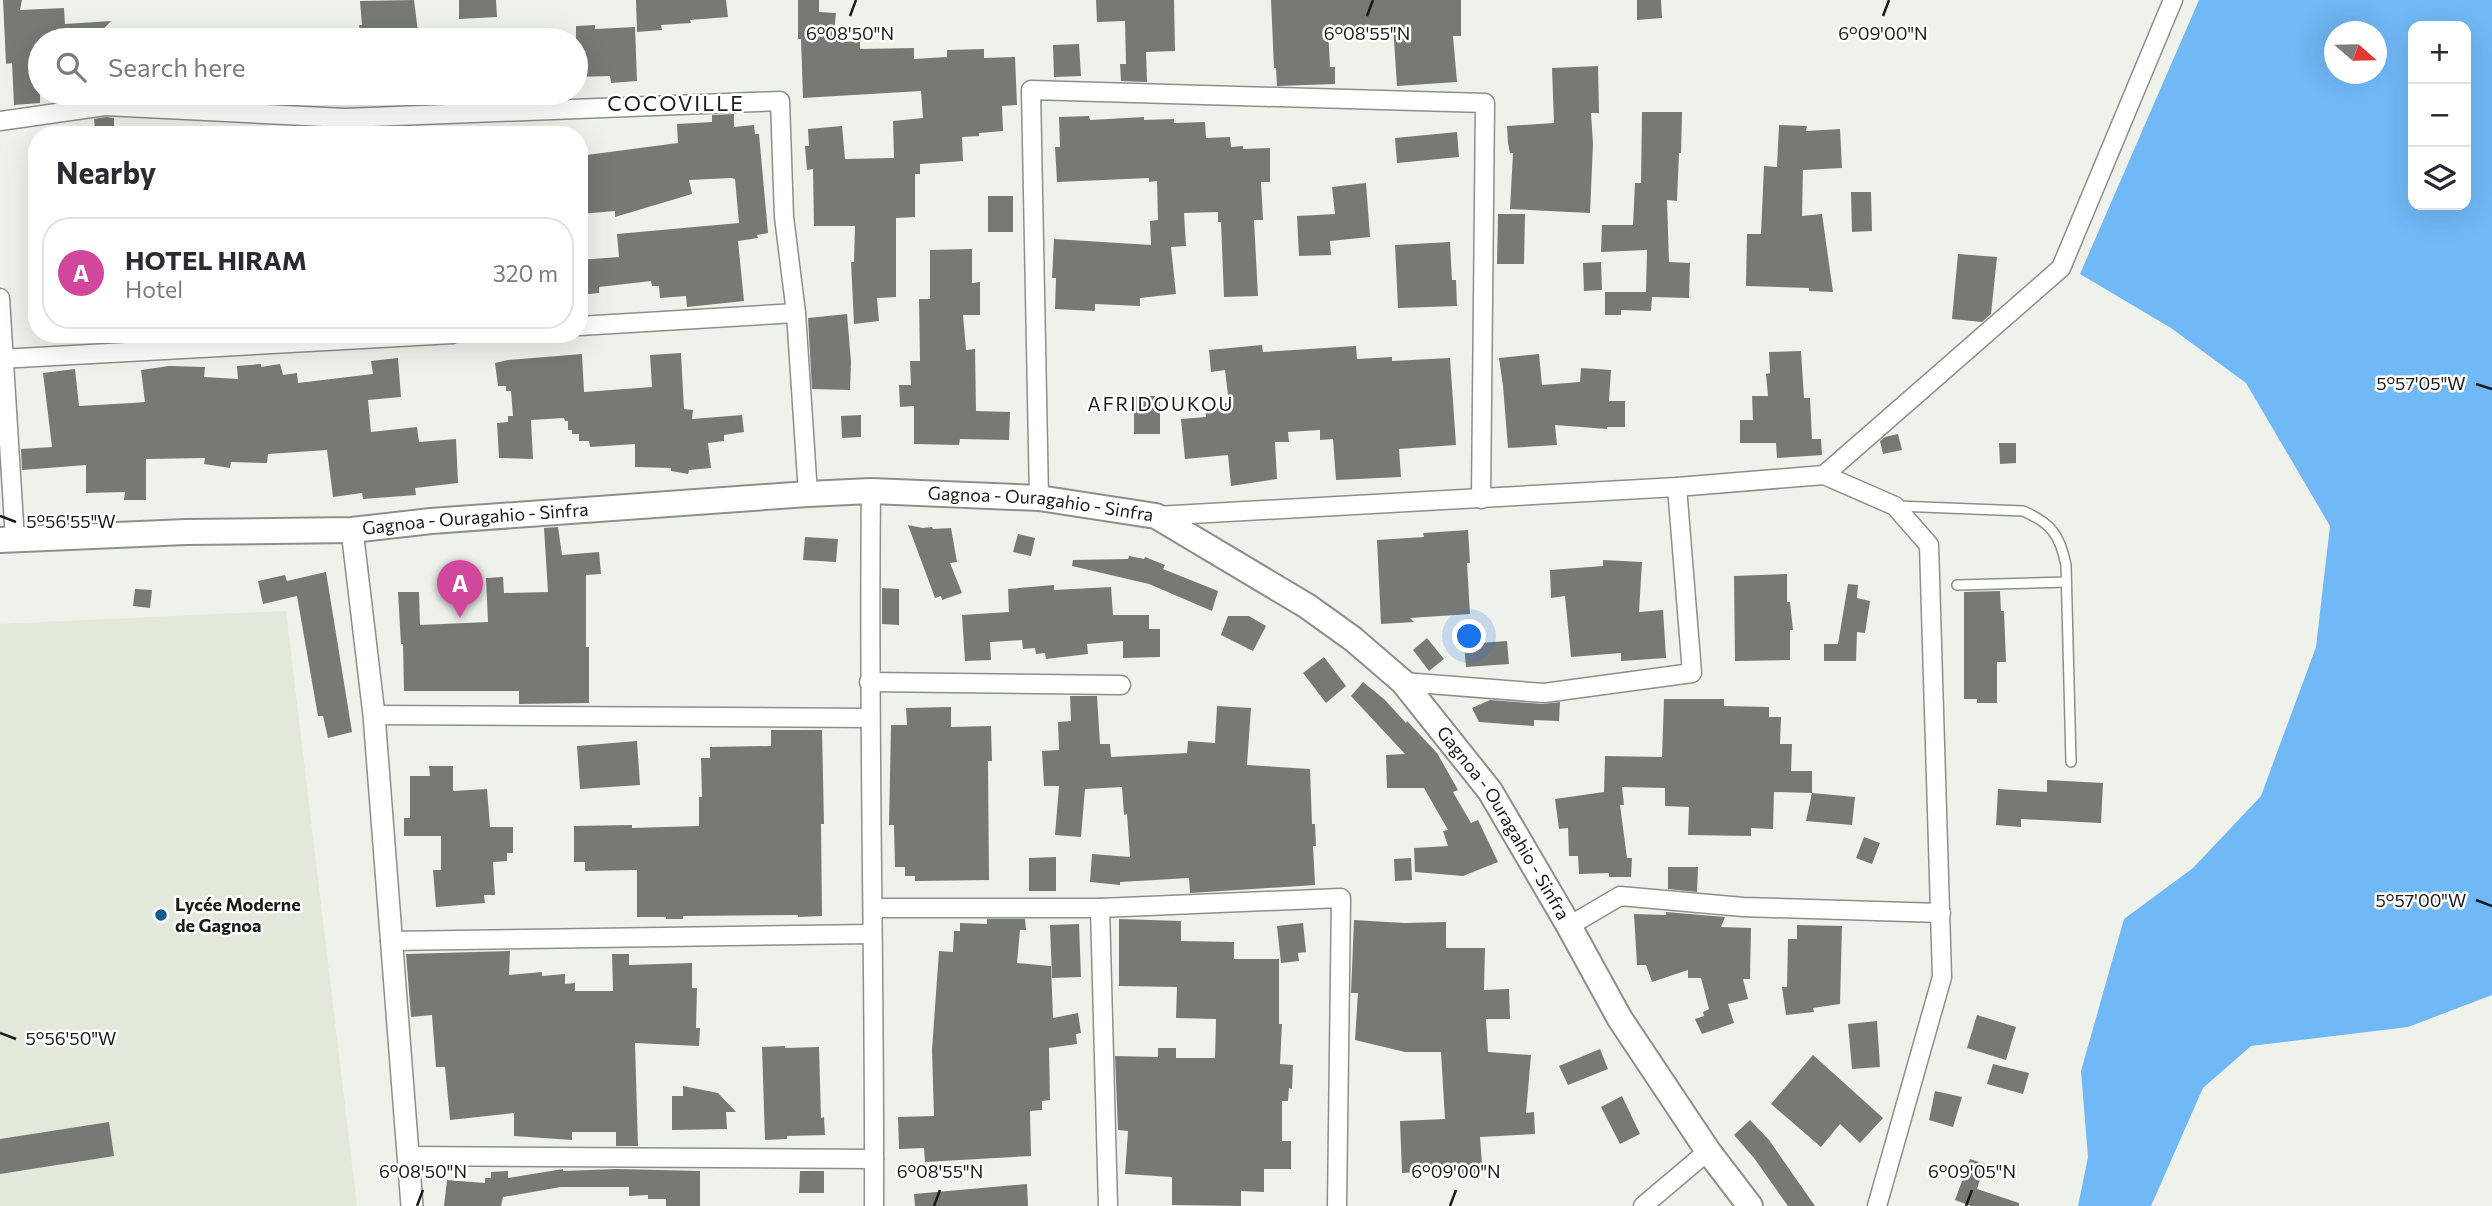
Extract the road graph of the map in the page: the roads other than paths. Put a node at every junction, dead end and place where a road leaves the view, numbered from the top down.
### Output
1 (2173, 0) edge
2 (0, 121) edge
3 (335, 126) edge
4 (363, 126) edge
5 (0, 298) edge
6 (796, 313) junction
7 (588, 325) edge
8 (255, 343) edge
9 (2, 358) edge
10 (1824, 475) junction
11 (1677, 487) junction
12 (871, 491) junction
13 (808, 494) junction
14 (1039, 498) junction
15 (1481, 499) junction
16 (1895, 506) junction
17 (1156, 516) junction
18 (352, 530) junction
19 (8, 540) edge
20 (2066, 582) junction
21 (1956, 585) dead end
22 (869, 682) junction
23 (1403, 682) junction
24 (1121, 685) dead end
25 (374, 715) junction
26 (869, 718) junction
27 (2070, 762) dead end
28 (873, 908) junction
29 (1100, 908) junction
30 (1941, 913) junction
31 (1569, 926) junction
32 (872, 934) junction
33 (390, 942) junction
34 (1708, 1151) junction
35 (408, 1156) junction
36 (874, 1158) junction
37 (412, 1206) edge
38 (874, 1206) edge
39 (1108, 1206) edge
40 (1337, 1206) edge
41 (1643, 1206) edge
42 (1750, 1206) edge
43 (1877, 1206) edge

1 - 10 street
2 - 3 street
4 - 6 street
5 - 9 street
6 - 7 street
6 - 13 street
8 - 9 street
9 - 19 street
10 - 11 street
10 - 16 street
11 - 15 street
11 - 23 street
12 - 13 main road, Gagnoa - Ouragahio - Sinfra
12 - 14 main road, Gagnoa - Ouragahio - Sinfra
12 - 22 street
13 - 18 main road, Gagnoa - Ouragahio - Sinfra
14 - 15 street
14 - 17 main road, Gagnoa - Ouragahio - Sinfra
15 - 17 street
16 - 20 lane
16 - 30 street
17 - 23 main road, Gagnoa - Ouragahio - Sinfra
18 - 19 main road, Gagnoa - Ouragahio - Sinfra
18 - 25 street
20 - 21 lane
20 - 27 lane
22 - 24 street
22 - 26 street
23 - 31 main road, Gagnoa - Ouragahio - Sinfra
25 - 26 street
25 - 33 street
26 - 28 street
28 - 29 street
28 - 32 street
29 - 39 street
29 - 40 street
30 - 31 street
30 - 43 street
31 - 34 main road, Gagnoa - Ouragahio - Sinfra
32 - 33 street
32 - 36 street
33 - 35 street
34 - 41 street
34 - 42 main road, Gagnoa - Ouragahio - Sinfra
35 - 36 street
35 - 37 street
36 - 38 street

